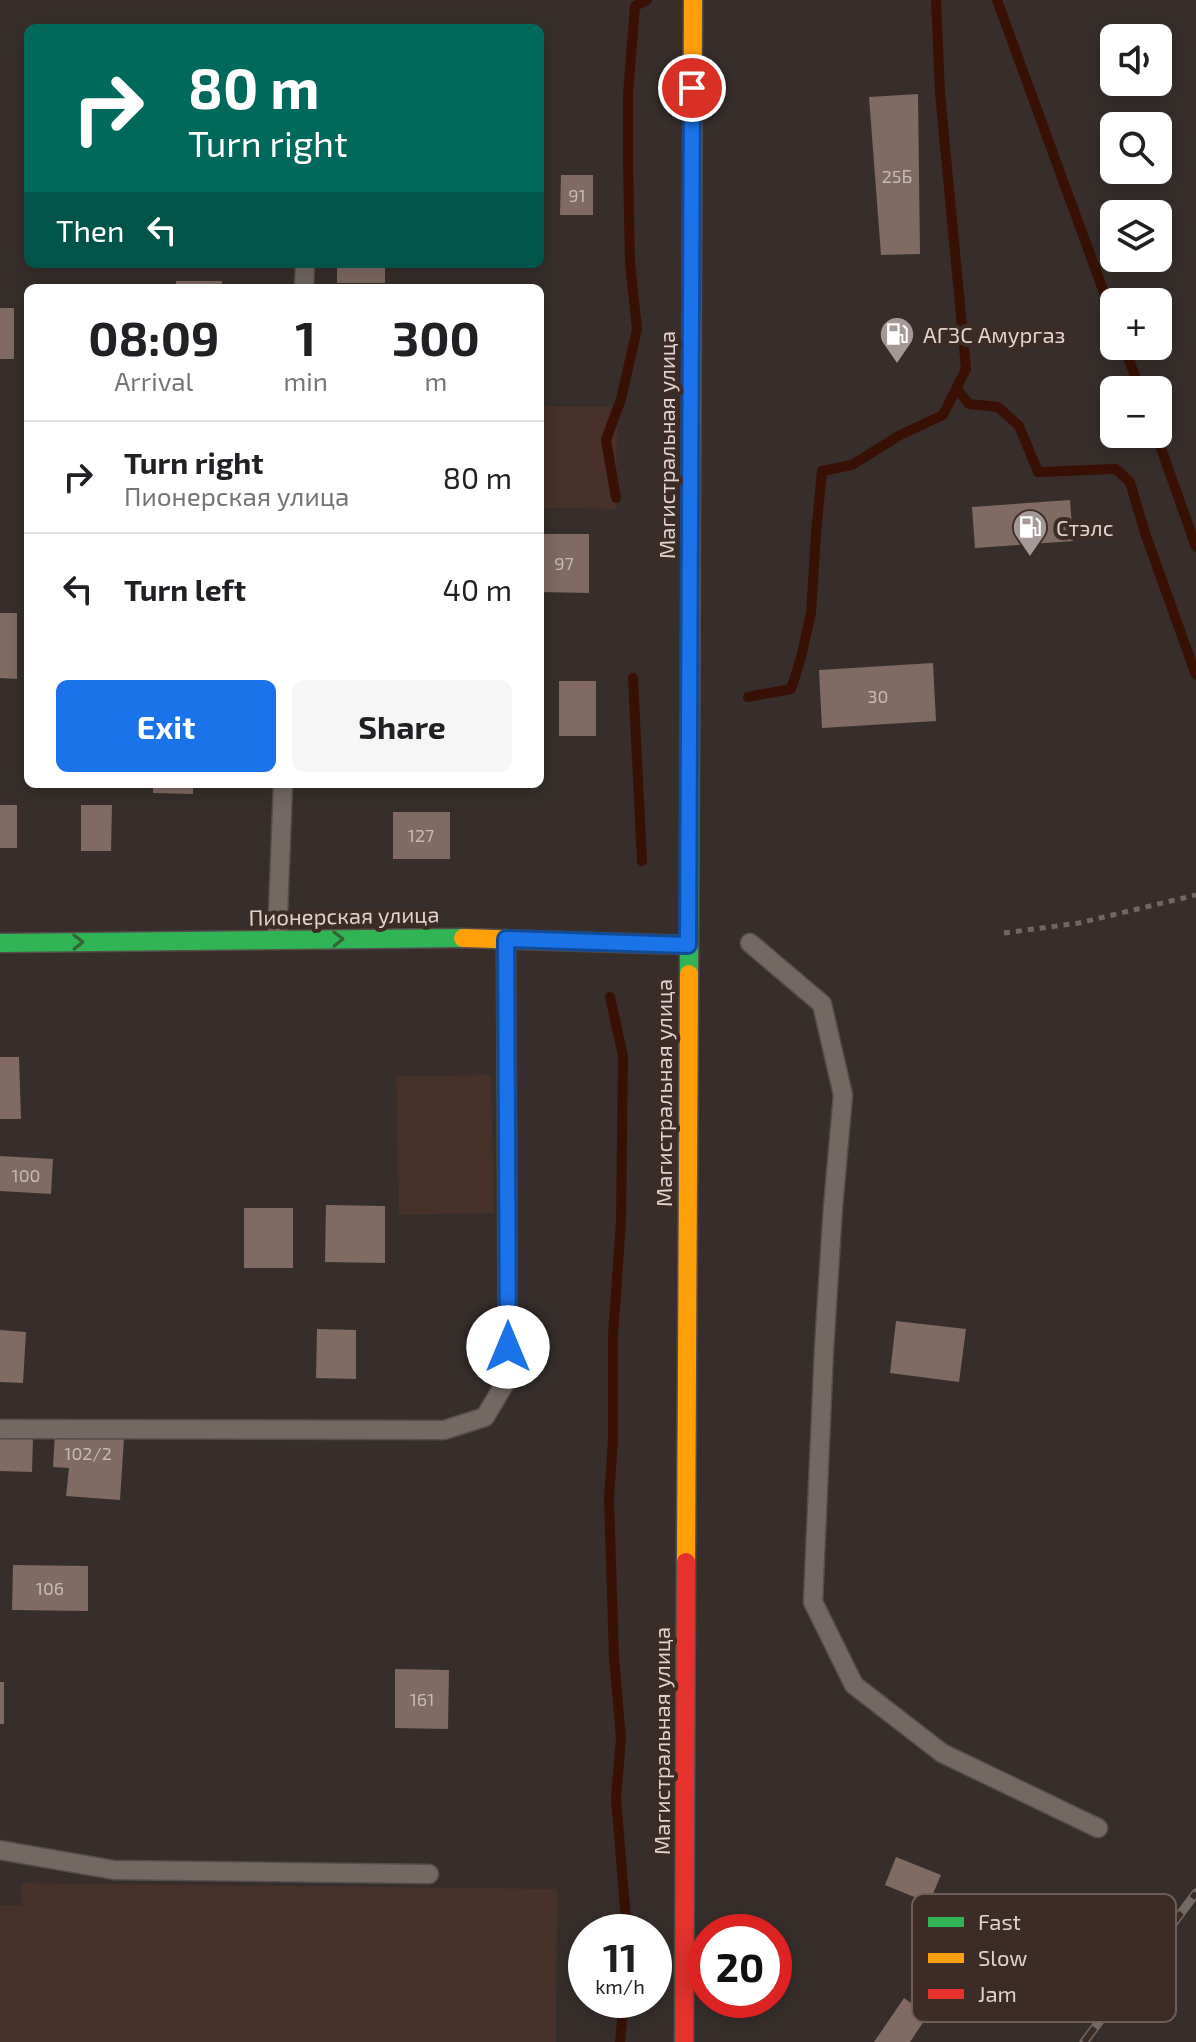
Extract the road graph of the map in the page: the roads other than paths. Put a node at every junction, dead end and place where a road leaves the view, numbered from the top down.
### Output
1 (693, 0) edge
2 (283, 788) edge
3 (506, 939) junction
4 (277, 940) junction
5 (0, 943) edge
6 (750, 943) dead end
7 (688, 945) junction
8 (0, 1429) edge
9 (1098, 1828) dead end
10 (0, 1850) edge
11 (429, 1874) dead end
12 (684, 2042) edge

1 - 7 main road, Магистральная улица
2 - 4 lane
4 -> 3 main road, Пионерская улица
3 - 7 main road, Пионерская улица
3 - 8 lane
5 -> 4 main road, Пионерская улица
6 - 9 lane
7 - 12 main road, Магистральная улица
10 - 11 lane

